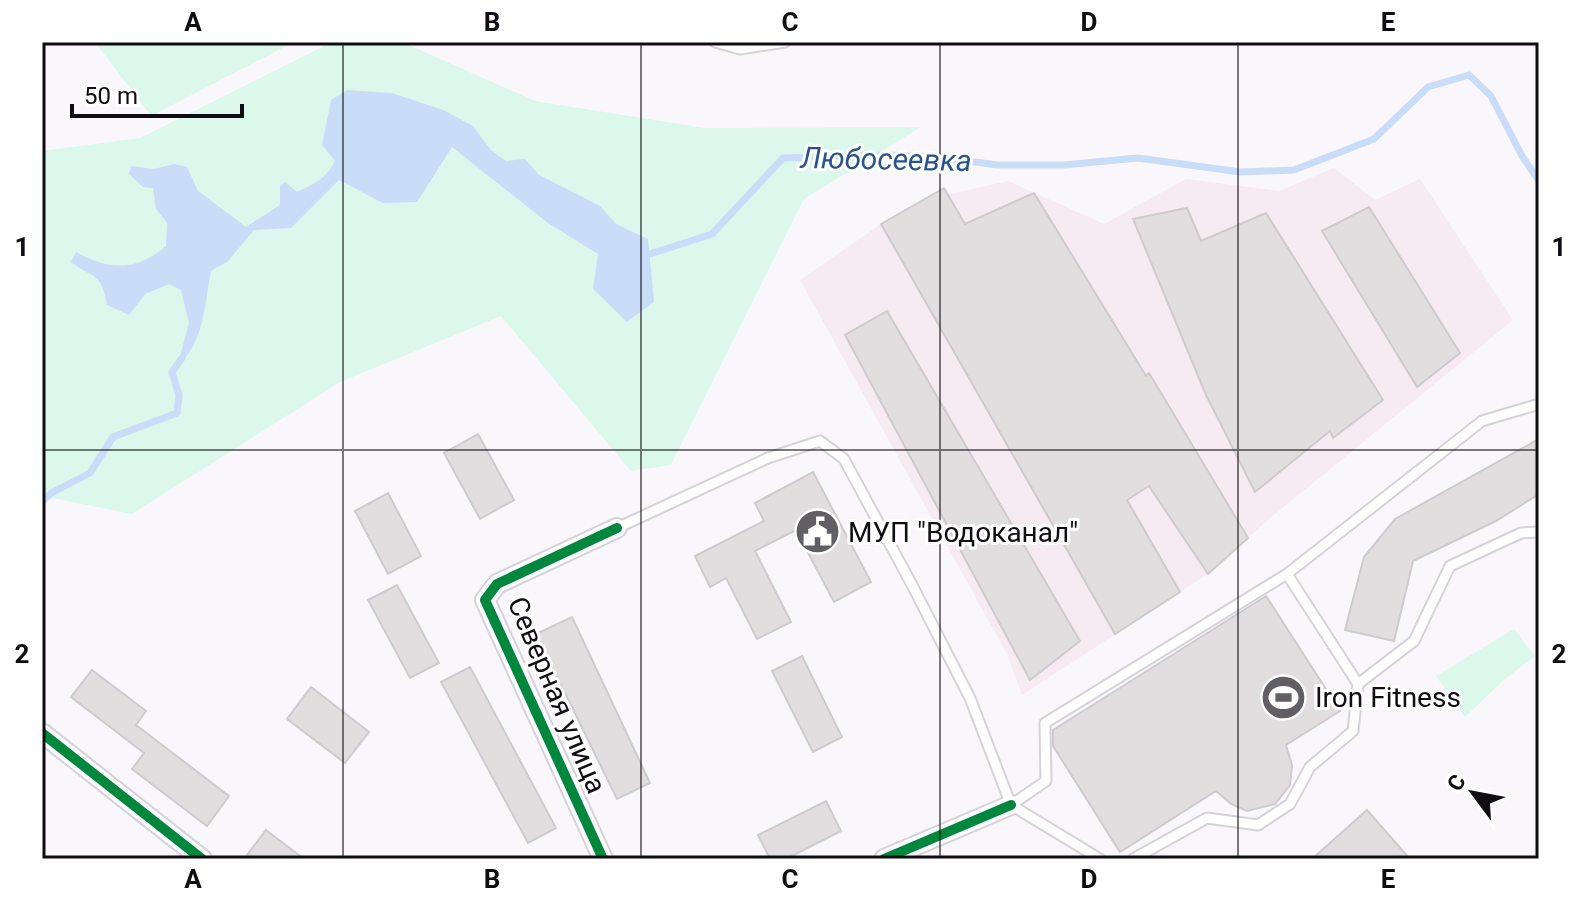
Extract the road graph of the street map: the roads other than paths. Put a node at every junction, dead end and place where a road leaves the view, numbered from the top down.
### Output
1 (715, 42) edge
2 (785, 42) edge
3 (1539, 404) edge
4 (617, 528) joint
5 (1539, 532) edge
6 (1287, 574) junction
7 (1358, 684) junction
8 (42, 733) edge
9 (1011, 805) junction
10 (202, 859) edge
11 (603, 859) edge
12 (884, 859) edge
13 (1100, 859) edge
14 (1133, 859) edge

1 - 2 lane
3 - 6 lane
4 - 9 lane
4 - 11 street, Северная улица
5 - 7 lane
6 - 7 lane
6 - 9 lane
7 - 14 lane
8 - 10 street
9 - 12 street
9 - 13 lane

